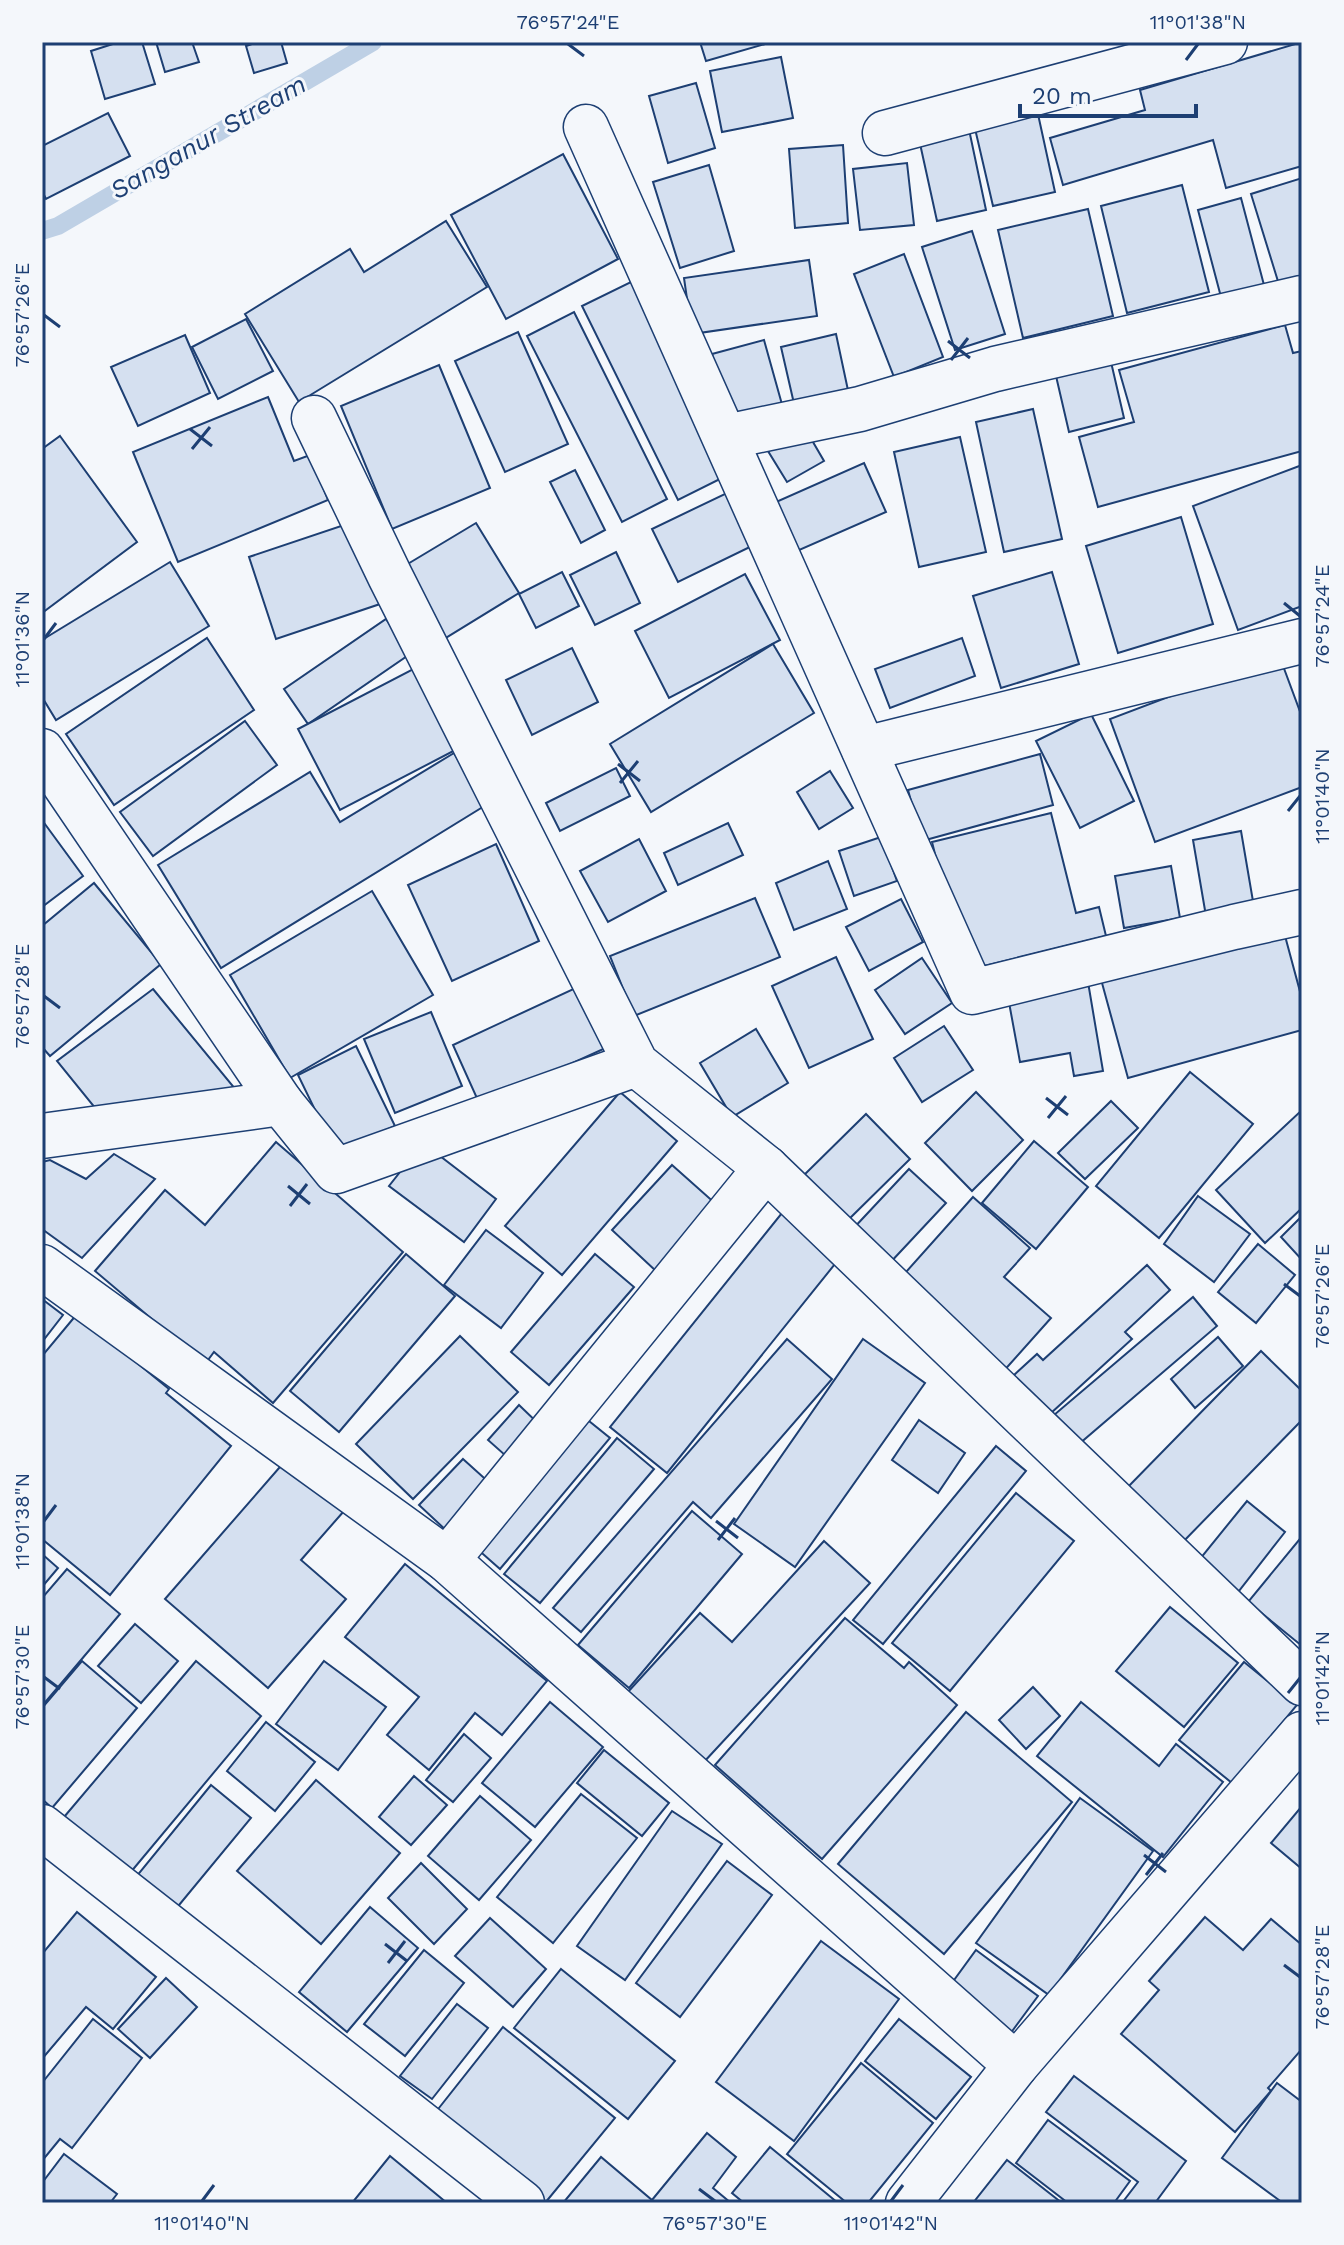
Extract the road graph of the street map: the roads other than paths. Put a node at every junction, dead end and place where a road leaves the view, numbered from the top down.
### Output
1 (1225, 42) edge
2 (586, 127) dead end
3 (885, 133) dead end
4 (1302, 298) edge
5 (314, 418) dead end
6 (726, 437) junction
7 (1302, 641) edge
8 (864, 749) junction
9 (42, 751) edge
10 (1302, 912) edge
11 (636, 1064) junction
12 (281, 1103) junction
13 (42, 1136) edge
14 (766, 1168) junction
15 (42, 1267) edge
16 (447, 1560) junction
17 (1302, 1683) edge
18 (1302, 1734) edge
19 (42, 1827) edge
20 (1016, 2065) junction
21 (522, 2203) edge
22 (908, 2203) edge

1 - 3 street
2 - 6 street
4 - 6 street
5 - 11 street
6 - 8 street
7 - 8 street
8 - 10 street
9 - 12 street
11 - 12 street
11 - 14 street
12 - 13 street
14 - 16 street
14 - 17 street
15 - 16 street
16 - 20 street
18 - 20 street
19 - 21 street
20 - 22 street

